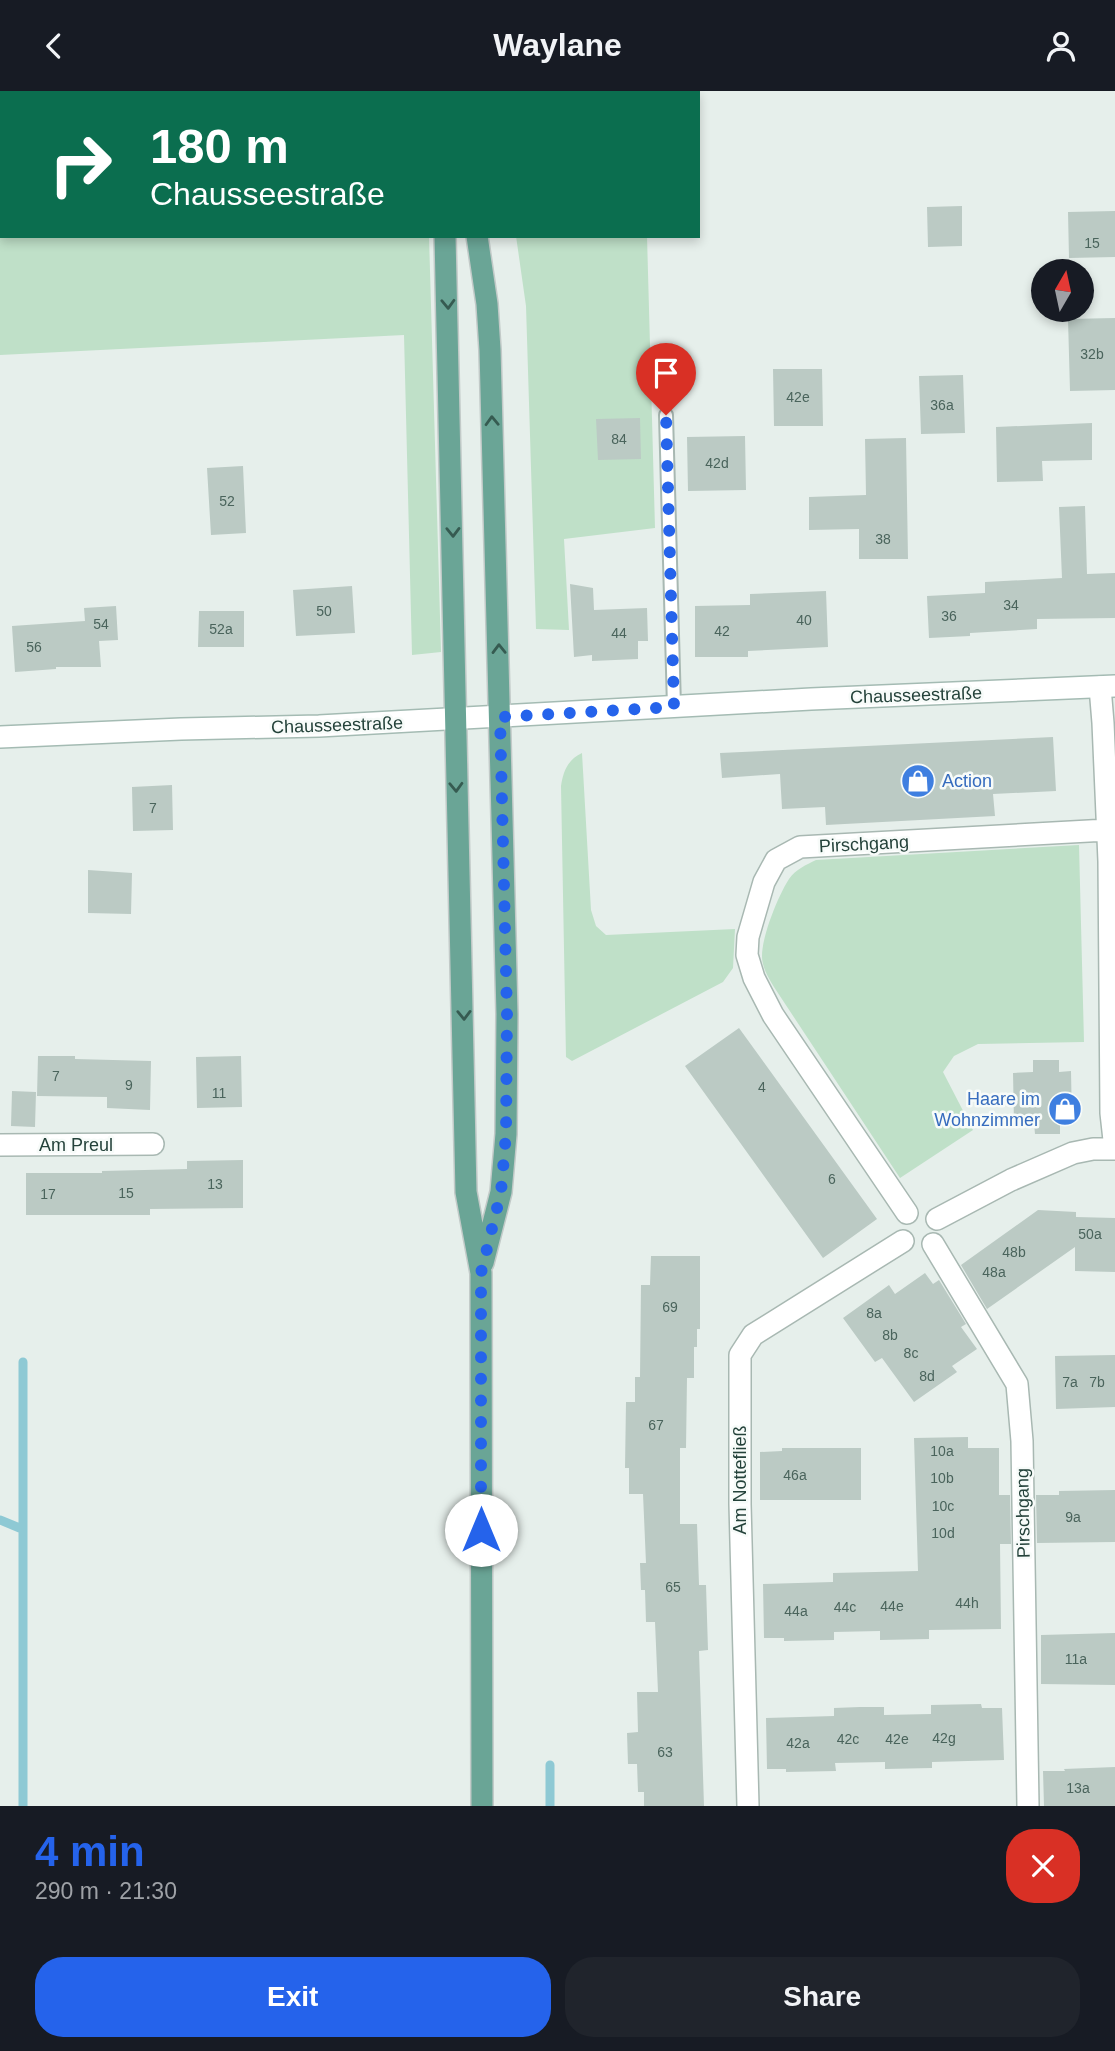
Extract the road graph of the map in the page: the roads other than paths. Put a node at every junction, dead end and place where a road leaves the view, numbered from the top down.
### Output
1 (445, 238) edge
2 (477, 238) edge
3 (666, 415) dead end
4 (1107, 686) edge
5 (674, 707) junction
6 (500, 717) junction
7 (455, 719) junction
8 (0, 737) edge
9 (1107, 831) junction
10 (153, 1144) dead end
11 (0, 1145) edge
12 (1115, 1149) edge
13 (907, 1213) junction
14 (937, 1219) junction
15 (902, 1241) junction
16 (933, 1244) junction
17 (481, 1273) junction
18 (482, 1806) edge
19 (748, 1806) edge
20 (1028, 1806) edge

1 -> 7 main road
6 -> 2 main road
3 - 5 lane
4 - 5 street, Chausseestraße
4 - 9 street
5 - 6 street, Chausseestraße
6 - 7 street, Chausseestraße
6 - 17 main road
7 - 8 street, Chausseestraße
7 -> 17 main road
9 - 12 street
9 - 13 street, Pirschgang
10 - 11 street, Am Preul
12 - 14 street
13 - 14 street
13 - 15 street
14 - 16 street
15 - 16 street
15 - 19 street, Am Nottefließ
16 - 20 street, Pirschgang
17 - 18 main road

